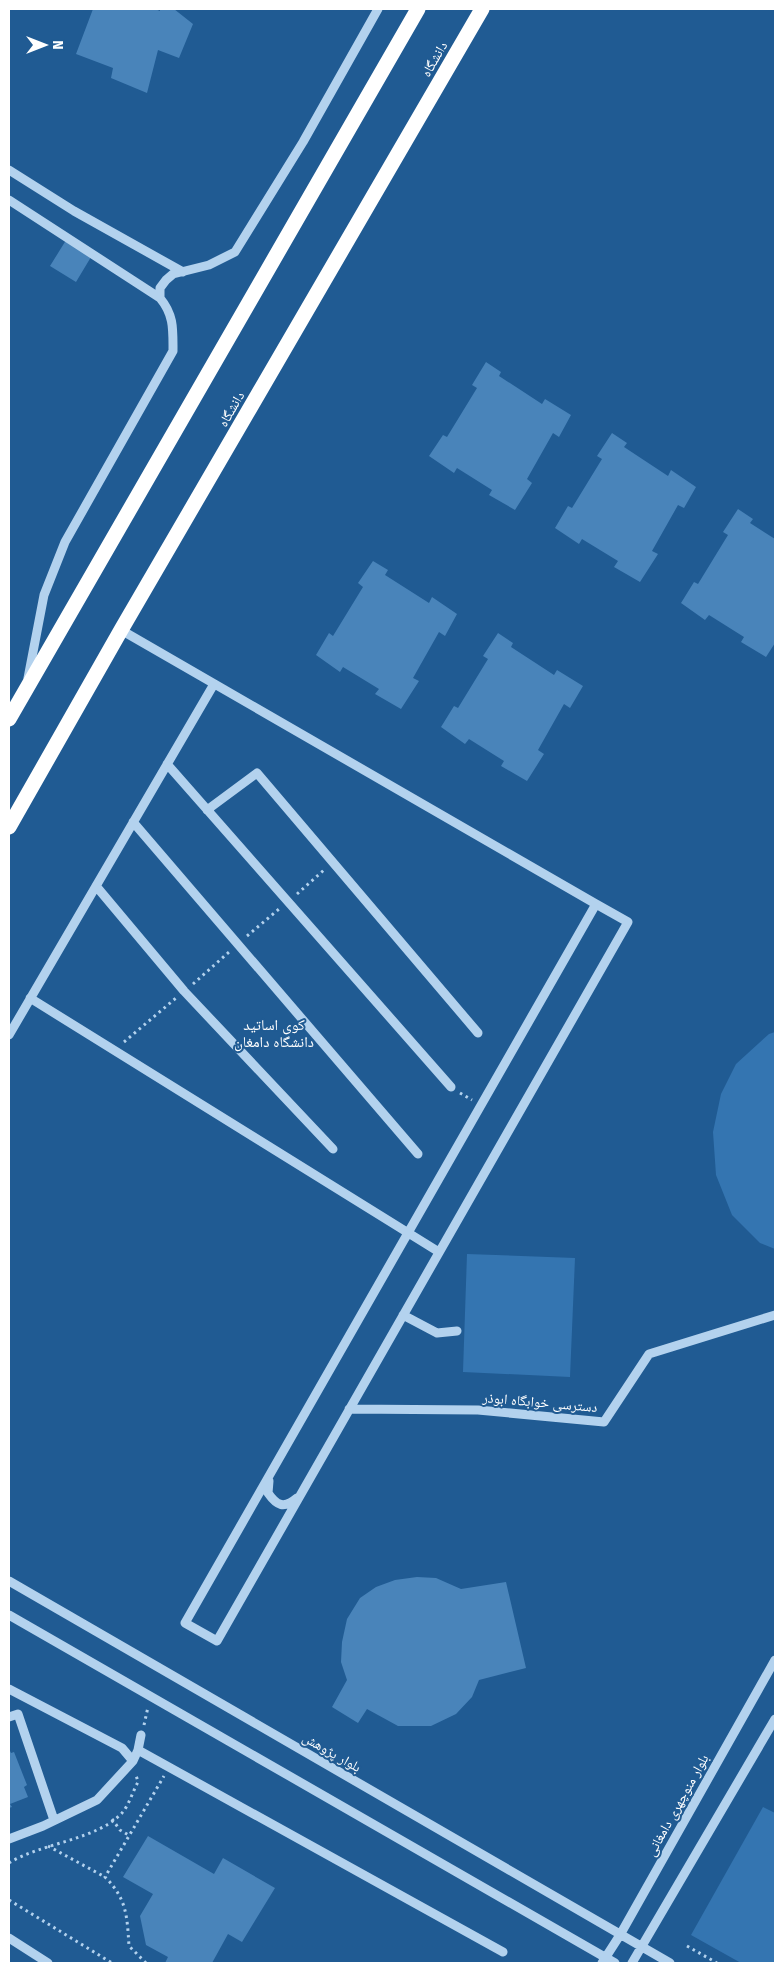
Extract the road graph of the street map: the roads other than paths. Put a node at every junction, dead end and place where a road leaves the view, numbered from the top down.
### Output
1 (378, 9) edge
2 (418, 9) edge
3 (482, 9) edge
4 (9, 170) edge
5 (9, 200) edge
6 (183, 272) junction
7 (160, 298) junction
8 (121, 630) junction
9 (214, 684) junction
10 (27, 686) junction
11 (9, 719) edge
12 (167, 764) junction
13 (207, 810) junction
14 (133, 822) junction
15 (9, 827) edge
16 (96, 886) junction
17 (596, 904) junction
18 (30, 998) junction
19 (478, 1033) dead end
20 (9, 1035) edge
21 (451, 1087) road end
22 (333, 1149) dead end
23 (418, 1154) dead end
24 (408, 1234) junction
25 (439, 1252) junction
26 (403, 1315) junction
27 (775, 1315) edge
28 (457, 1331) dead end
29 (349, 1409) junction
30 (273, 1469) junction
31 (299, 1496) junction
32 (9, 1581) edge
33 (9, 1615) edge
34 (775, 1660) edge
35 (9, 1689) edge
36 (26, 1699) junction
37 (18, 1714) junction
38 (9, 1717) edge
39 (775, 1719) edge
40 (141, 1735) road end
41 (138, 1750) junction
42 (133, 1761) junction
43 (54, 1820) junction
44 (9, 1839) edge
45 (620, 1934) junction
46 (9, 1938) edge
47 (642, 1947) junction
48 (503, 1952) dead end
49 (603, 1960) edge
50 (48, 1963) edge
51 (615, 1963) edge
52 (632, 1963) edge
53 (670, 1963) edge

1 - 6 street
2 - 10 highway
3 - 8 highway, دانشگاه
4 - 6 street
5 - 7 street
6 - 7 street
7 - 10 street
8 - 9 street
8 - 15 highway, دانشگاه
9 - 12 street
9 - 17 street
10 - 11 highway
12 - 13 street
12 - 14 street
13 - 19 street
13 - 21 street
14 - 16 street
14 - 23 street
16 - 18 street
16 - 22 street
17 - 24 street
17 - 25 street
18 - 20 street
18 - 24 street
24 - 25 street
24 - 30 street
25 - 26 street
26 - 28 street
26 - 29 street
27 - 29 street, دسترسی خوابگاه ابوذر
29 - 31 street
30 - 31 street
30 - 31 street
32 - 45 street, بلوار پژوهش
33 - 49 street
34 - 45 street, بلوار منوچهری دامغانی
35 - 36 street
36 - 37 street
36 - 42 street
37 - 38 street
37 - 43 street
39 - 47 street
40 - 41 street
41 - 42 street
41 - 48 street
42 - 43 street
43 - 44 street
45 - 47 street, بلوار پژوهش
45 - 49 street, بلوار منوچهری دامغانی
46 - 50 street
47 - 52 street
47 - 53 street, بلوار پژوهش
49 - 51 street

